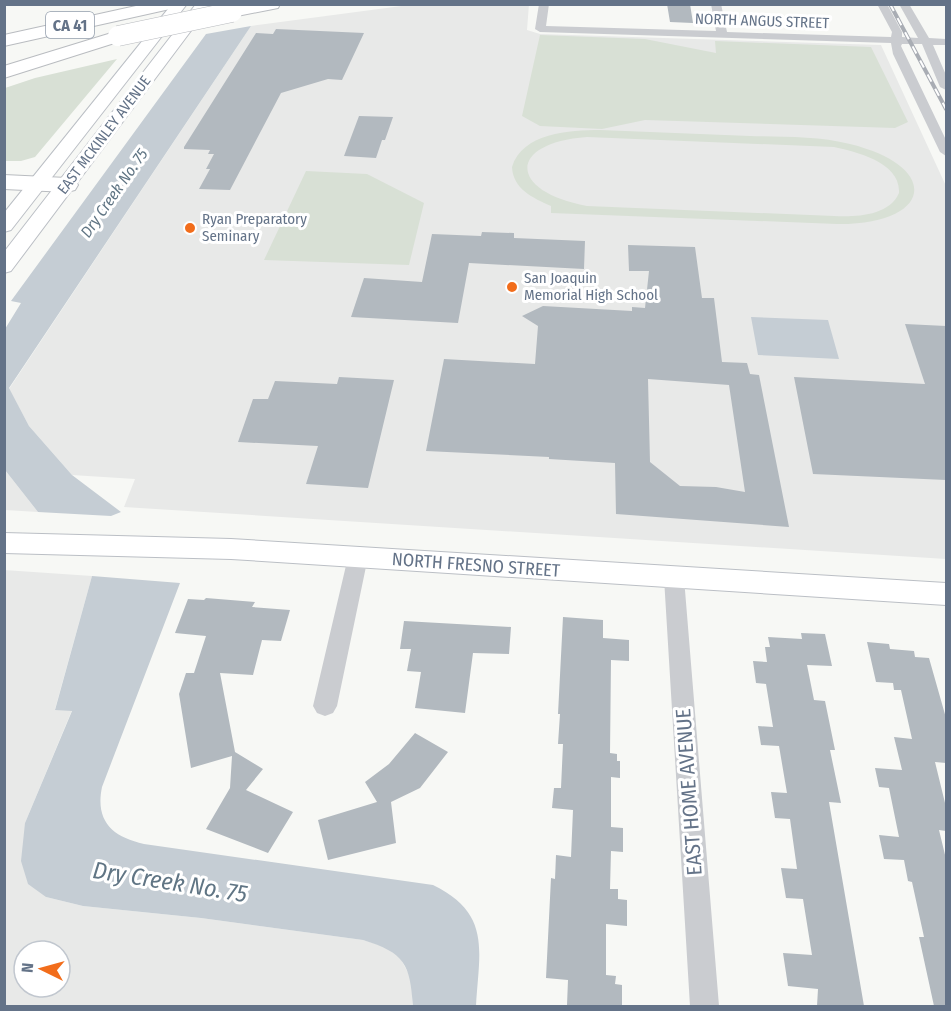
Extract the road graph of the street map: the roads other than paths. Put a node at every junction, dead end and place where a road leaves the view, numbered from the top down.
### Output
1 (170, 4) edge
2 (180, 4) edge
3 (204, 4) edge
4 (272, 4) edge
5 (544, 4) edge
6 (716, 4) edge
7 (882, 4) edge
8 (904, 4) edge
9 (722, 35) junction
10 (118, 36) junction
11 (4, 41) edge
12 (897, 41) junction
13 (926, 42) junction
14 (946, 42) edge
15 (4, 63) edge
16 (4, 72) edge
17 (946, 87) edge
18 (946, 152) edge
19 (4, 182) edge
20 (38, 183) junction
21 (67, 185) junction
22 (4, 226) edge
23 (4, 267) edge
24 (4, 543) edge
25 (358, 557) junction
26 (674, 578) junction
27 (946, 594) edge
28 (324, 706) dead end
29 (705, 1006) edge

1 - 11 highway, CA 41
2 - 20 main road, EAST MCKINLEY AVENUE
3 - 21 main road, EAST MCKINLEY AVENUE
4 - 10 highway, CA 41, bridge
5 - 9 street, NORTH ANGUS STREET
6 - 9 street
7 - 12 street
8 - 13 street
9 - 12 street, NORTH ANGUS STREET
10 - 15 highway, CA 41
10 - 16 highway
12 - 13 street, NORTH ANGUS STREET
12 - 18 street
13 - 14 street, NORTH ANGUS STREET
13 - 17 street
19 - 20 highway
20 - 21 highway
20 - 22 main road, EAST MCKINLEY AVENUE
21 - 23 main road, EAST MCKINLEY AVENUE
24 - 25 main road, NORTH FRESNO STREET
25 - 26 main road, NORTH FRESNO STREET
25 - 28 street
26 - 27 main road, NORTH FRESNO STREET
26 - 29 street, EAST HOME AVENUE

